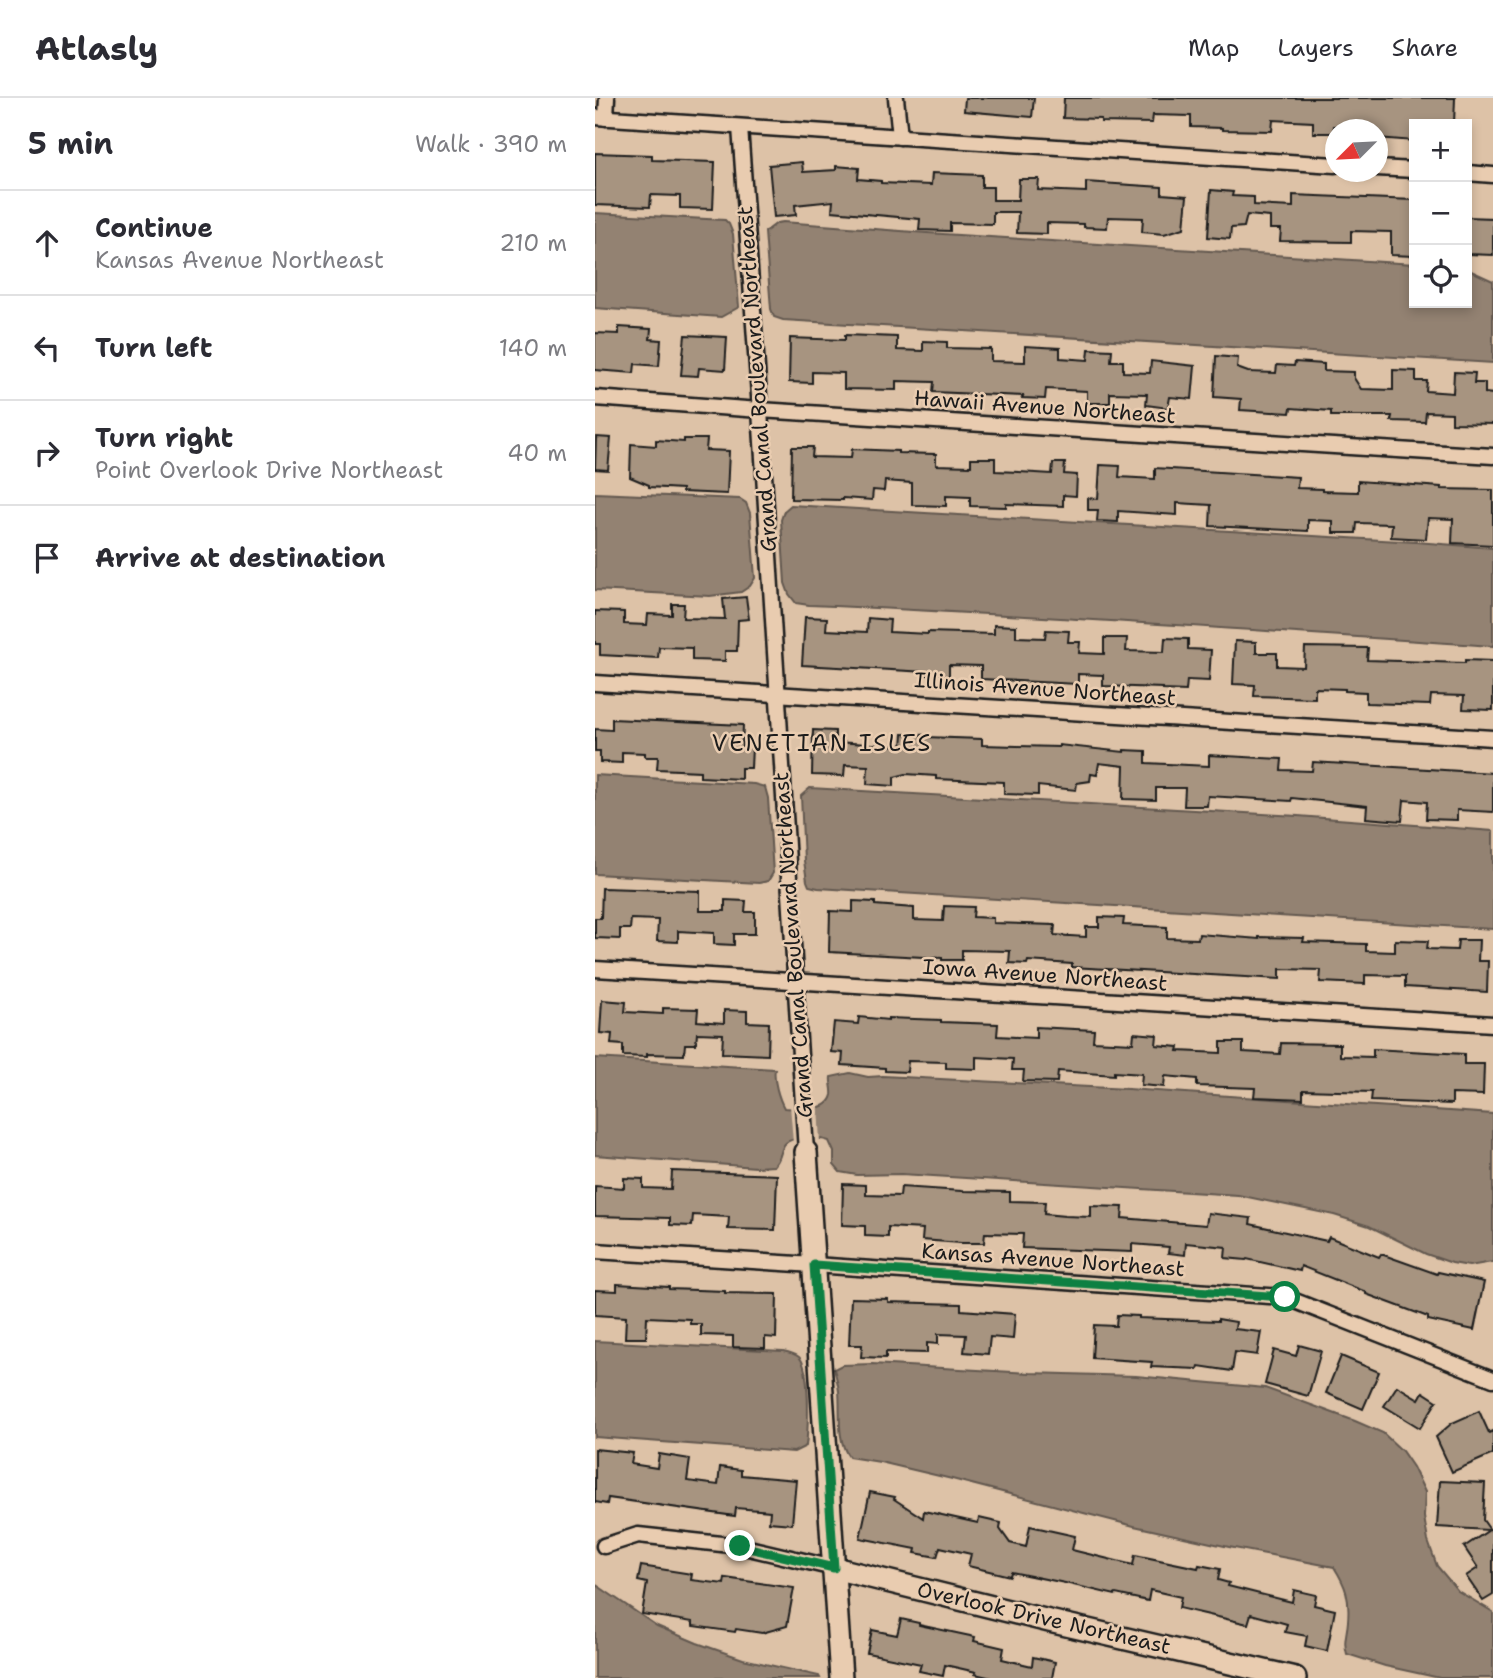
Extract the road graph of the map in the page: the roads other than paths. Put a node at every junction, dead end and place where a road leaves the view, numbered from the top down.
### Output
1 (607, 98) edge
2 (896, 98) edge
3 (600, 117) edge
4 (740, 127) junction
5 (900, 137) junction
6 (1325, 164) edge
7 (1388, 169) edge
8 (1409, 170) edge
9 (1472, 173) edge
10 (1493, 175) edge
11 (595, 398) edge
12 (760, 410) junction
13 (1493, 456) edge
14 (595, 683) edge
15 (777, 693) junction
16 (1493, 738) edge
17 (595, 969) edge
18 (795, 981) junction
19 (1493, 1024) edge
20 (806, 1152) joint
21 (595, 1251) edge
22 (814, 1265) junction
23 (1493, 1379) edge
24 (604, 1546) dead end
25 (834, 1568) junction
26 (841, 1678) edge
27 (1295, 1678) edge

1 - 3 street
2 - 5 street
3 - 4 street
4 - 5 street
4 - 12 street, Grand Canal Boulevard Northeast
5 - 6 street
7 - 8 street
9 - 10 street
11 - 12 street, Hawaii Avenue Northeast
12 - 13 street, Hawaii Avenue Northeast
12 - 15 street, Grand Canal Boulevard Northeast
14 - 15 street, Illinois Avenue Northeast
15 - 16 street, Illinois Avenue Northeast
15 - 18 street, Grand Canal Boulevard Northeast
17 - 18 street, Iowa Avenue Northeast
18 - 19 street, Iowa Avenue Northeast
18 - 20 street, Grand Canal Boulevard Northeast
20 - 22 street, Grand Canal Boulevard Northeast
21 - 22 street, Kansas Avenue Northeast
22 - 23 street, Kansas Avenue Northeast
22 - 25 street, Grand Canal Boulevard Northeast
24 - 25 street
25 - 26 street, Grand Canal Boulevard Northeast
25 - 27 street, Overlook Drive Northeast

